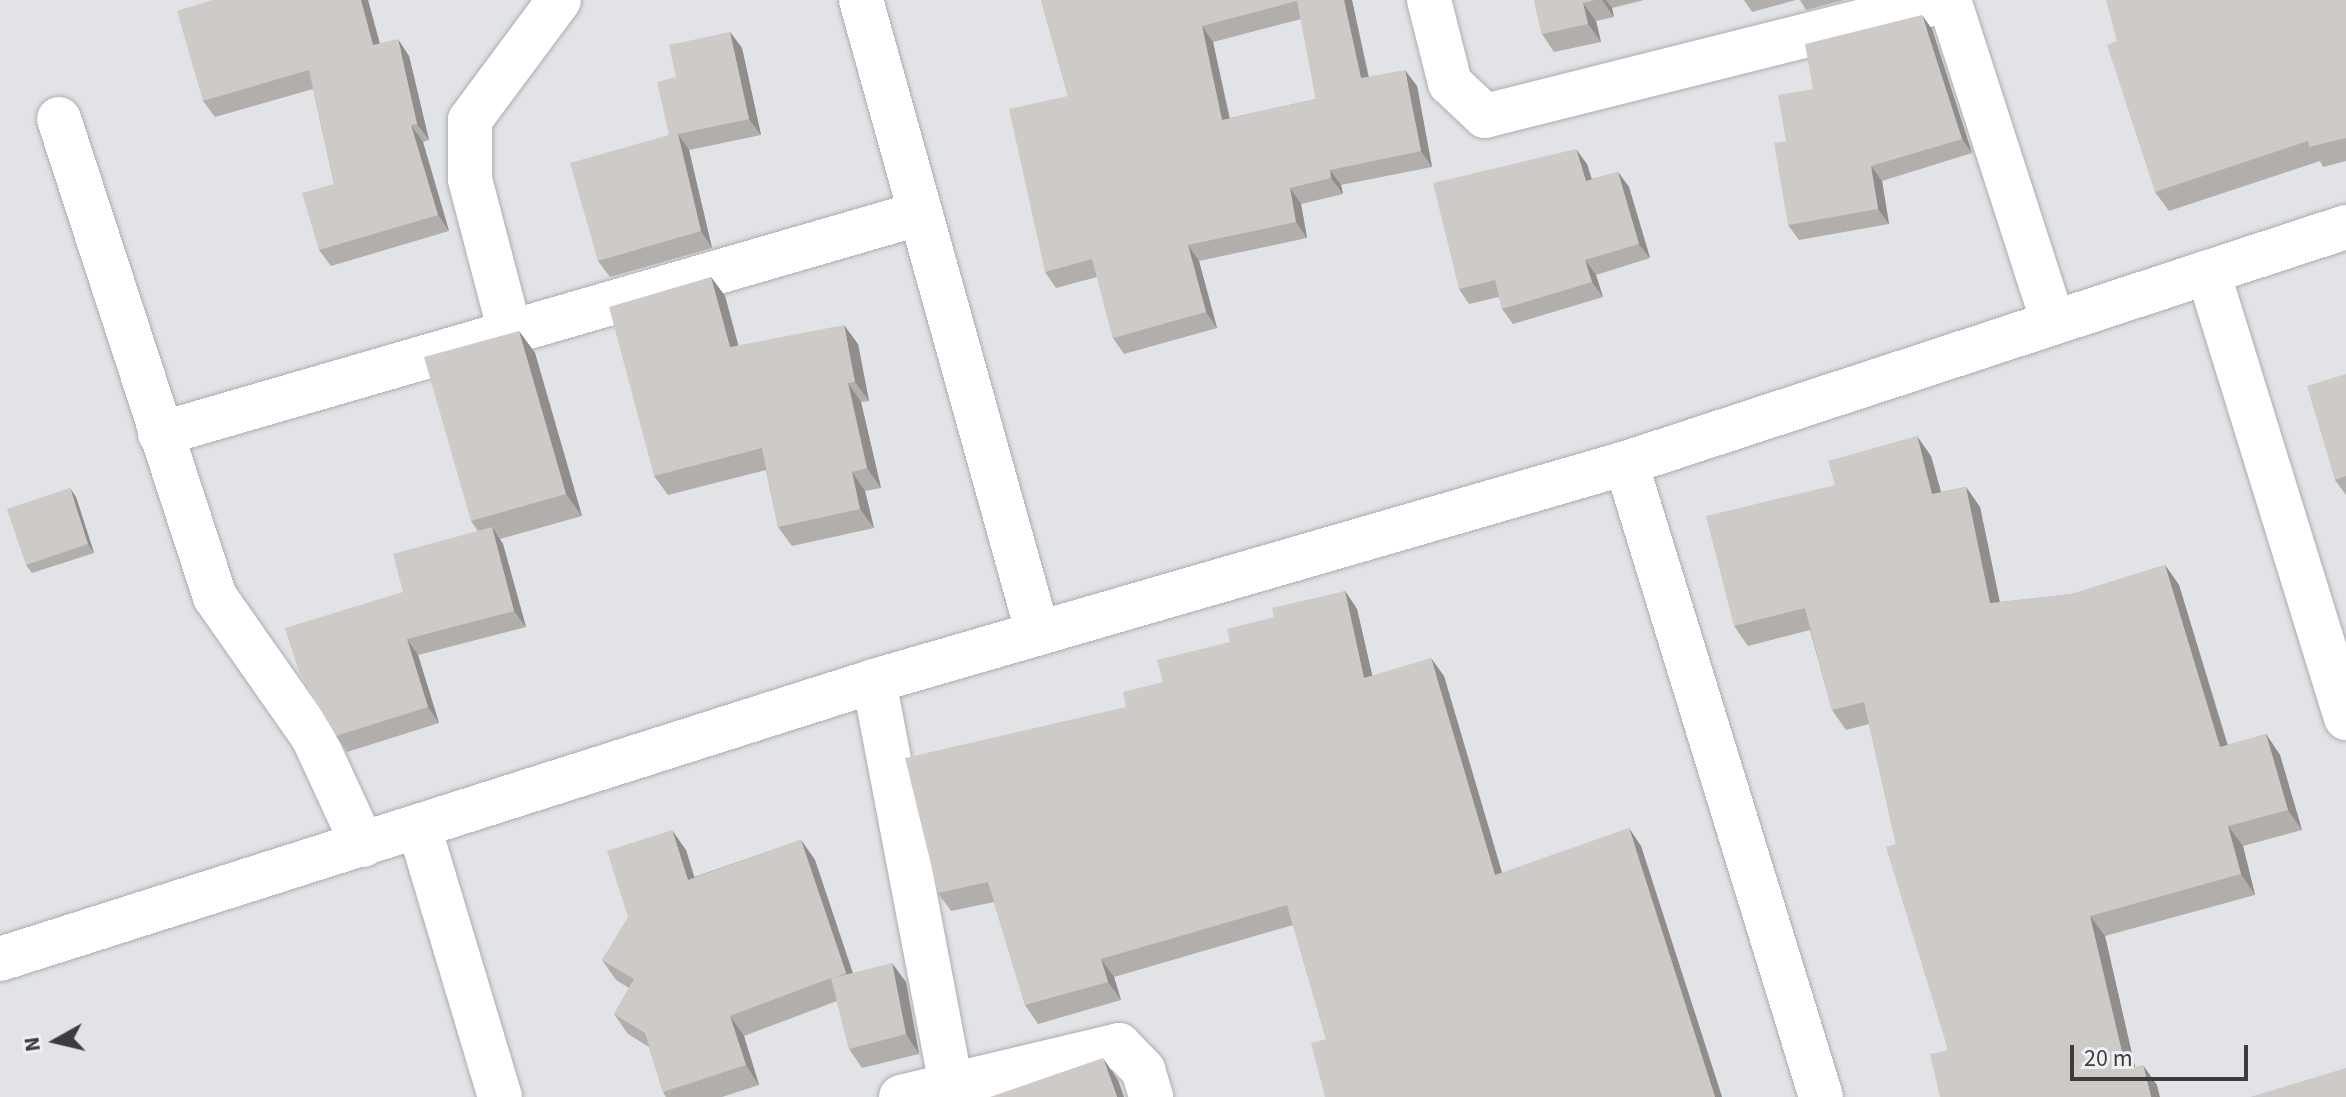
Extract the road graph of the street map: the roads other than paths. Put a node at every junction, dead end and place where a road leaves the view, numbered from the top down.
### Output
1 (559, 0) edge
2 (861, 0) edge
3 (1429, 0) edge
4 (1948, 0) edge
5 (59, 119) dead end
6 (921, 213) junction
7 (2346, 227) edge
8 (2208, 272) junction
9 (2053, 322) junction
10 (510, 332) junction
11 (160, 434) junction
12 (1626, 463) junction
13 (1038, 634) junction
14 (874, 681) junction
15 (2346, 718) edge
16 (419, 827) junction
17 (363, 845) junction
18 (0, 959) edge
19 (950, 1081) junction
20 (500, 1097) edge
21 (901, 1097) edge
22 (1151, 1097) edge
23 (1821, 1097) edge

1 - 10 street
2 - 6 street
3 - 4 street
4 - 9 street
5 - 11 street
6 - 10 street
6 - 13 street
7 - 8 street
8 - 9 street
8 - 15 street
9 - 12 street
10 - 11 street
11 - 17 street
12 - 13 street
12 - 23 street
13 - 14 street
14 - 16 street
14 - 19 street
16 - 17 street
16 - 20 street
17 - 18 street
19 - 21 street
19 - 22 street

